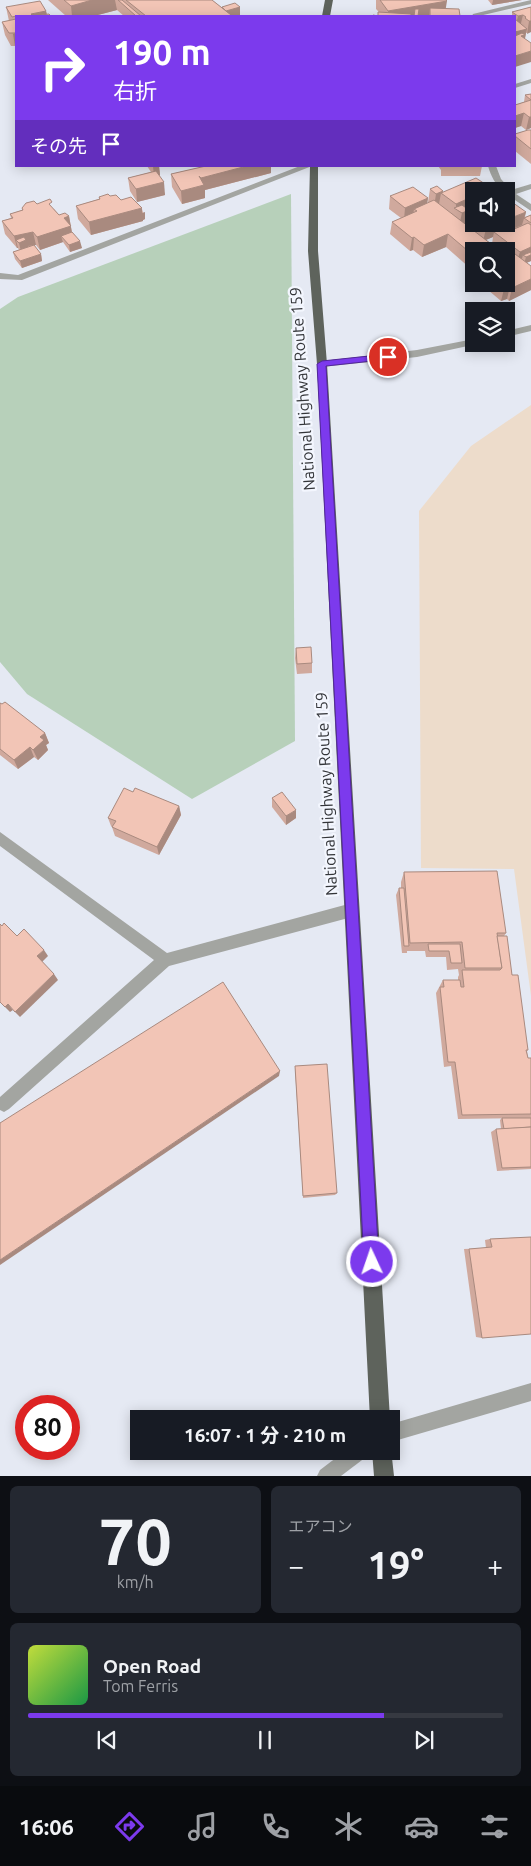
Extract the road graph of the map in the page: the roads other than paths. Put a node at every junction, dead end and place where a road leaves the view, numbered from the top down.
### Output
1 (329, 0) edge
2 (531, 2) edge
3 (326, 15) edge
4 (475, 15) edge
5 (531, 81) edge
6 (516, 86) edge
7 (305, 167) edge
8 (314, 167) edge
9 (492, 167) edge
10 (499, 182) edge
11 (531, 186) edge
12 (515, 191) edge
13 (515, 197) edge
14 (531, 208) edge
15 (0, 276) edge
16 (531, 328) edge
17 (515, 332) edge
18 (465, 344) edge
19 (322, 364) junction
20 (0, 838) edge
21 (352, 910) junction
22 (165, 960) junction
23 (4, 1104) dead end
24 (531, 1392) edge
25 (380, 1410) edge
26 (400, 1430) edge
27 (348, 1460) edge
28 (383, 1460) edge
29 (326, 1476) edge
30 (384, 1476) edge

1 - 3 highway
2 - 4 street
5 - 6 street
7 - 15 street
8 - 19 highway, National Highway Route 159
9 - 10 street
11 - 12 street
13 - 14 street
16 - 17 street
18 - 19 street
19 - 21 highway, National Highway Route 159
20 - 22 street
21 - 22 street
21 - 25 highway, National Highway Route 159
22 - 23 street
24 - 26 street
27 - 29 street
28 - 30 highway

